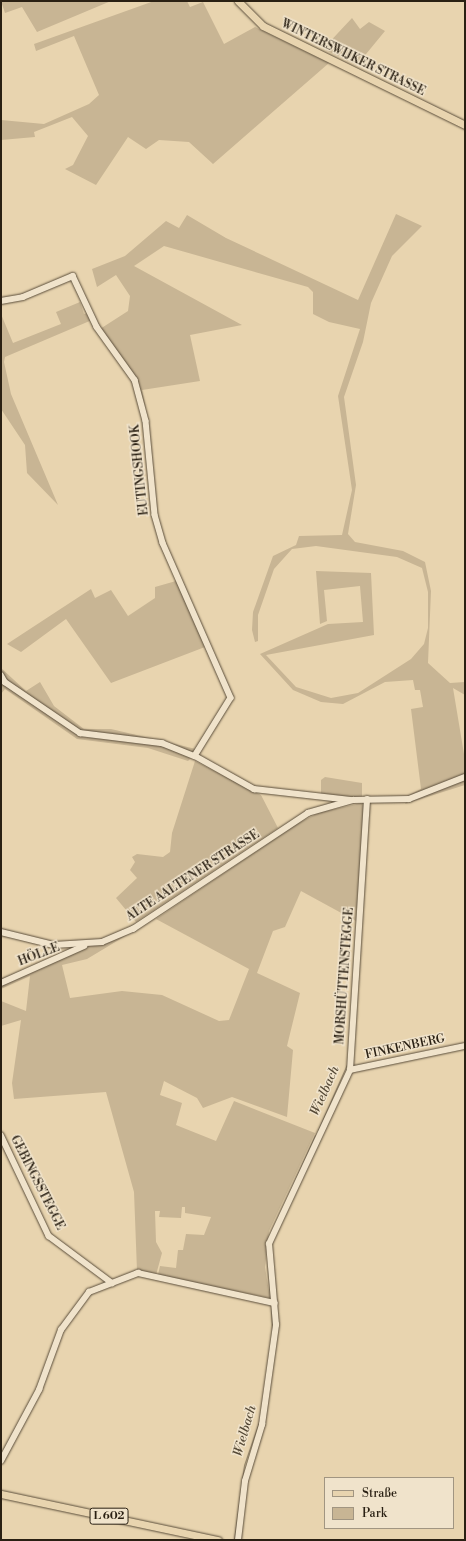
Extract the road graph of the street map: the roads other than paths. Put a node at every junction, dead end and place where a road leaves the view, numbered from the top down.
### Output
1 (238, 1) edge
2 (465, 125) edge
3 (1, 300) edge
4 (1, 675) edge
5 (195, 756) junction
6 (465, 777) edge
7 (353, 800) junction
8 (367, 800) junction
9 (1, 932) edge
10 (84, 946) junction
11 (1, 983) edge
12 (465, 1046) edge
13 (350, 1070) junction
14 (1, 1135) edge
15 (112, 1283) junction
16 (275, 1303) junction
17 (1, 1461) edge
18 (1, 1494) edge
19 (218, 1540) edge
20 (238, 1540) edge

1 - 2 main road, WINTERSWIJKER STRASSE
3 - 5 street, EUTINGSHOOK
4 - 5 street
5 - 7 street
6 - 8 street, ALTE AALTENER STRASSE
7 - 8 street, ALTE AALTENER STRASSE
7 - 10 street, ALTE AALTENER STRASSE
8 - 13 street, MORSHÜTTENSTEGGE
9 - 10 street, ALTE AALTENER STRASSE
10 - 11 street, HÖLLE
12 - 13 street, FINKENBERG
13 - 16 street, MORSHÜTTENSTEGGE
14 - 15 street, GEBINGSSTEGGE
15 - 16 street
15 - 17 street
16 - 20 street, MORSHÜTTENSTEGGE
18 - 19 main road, L 602

